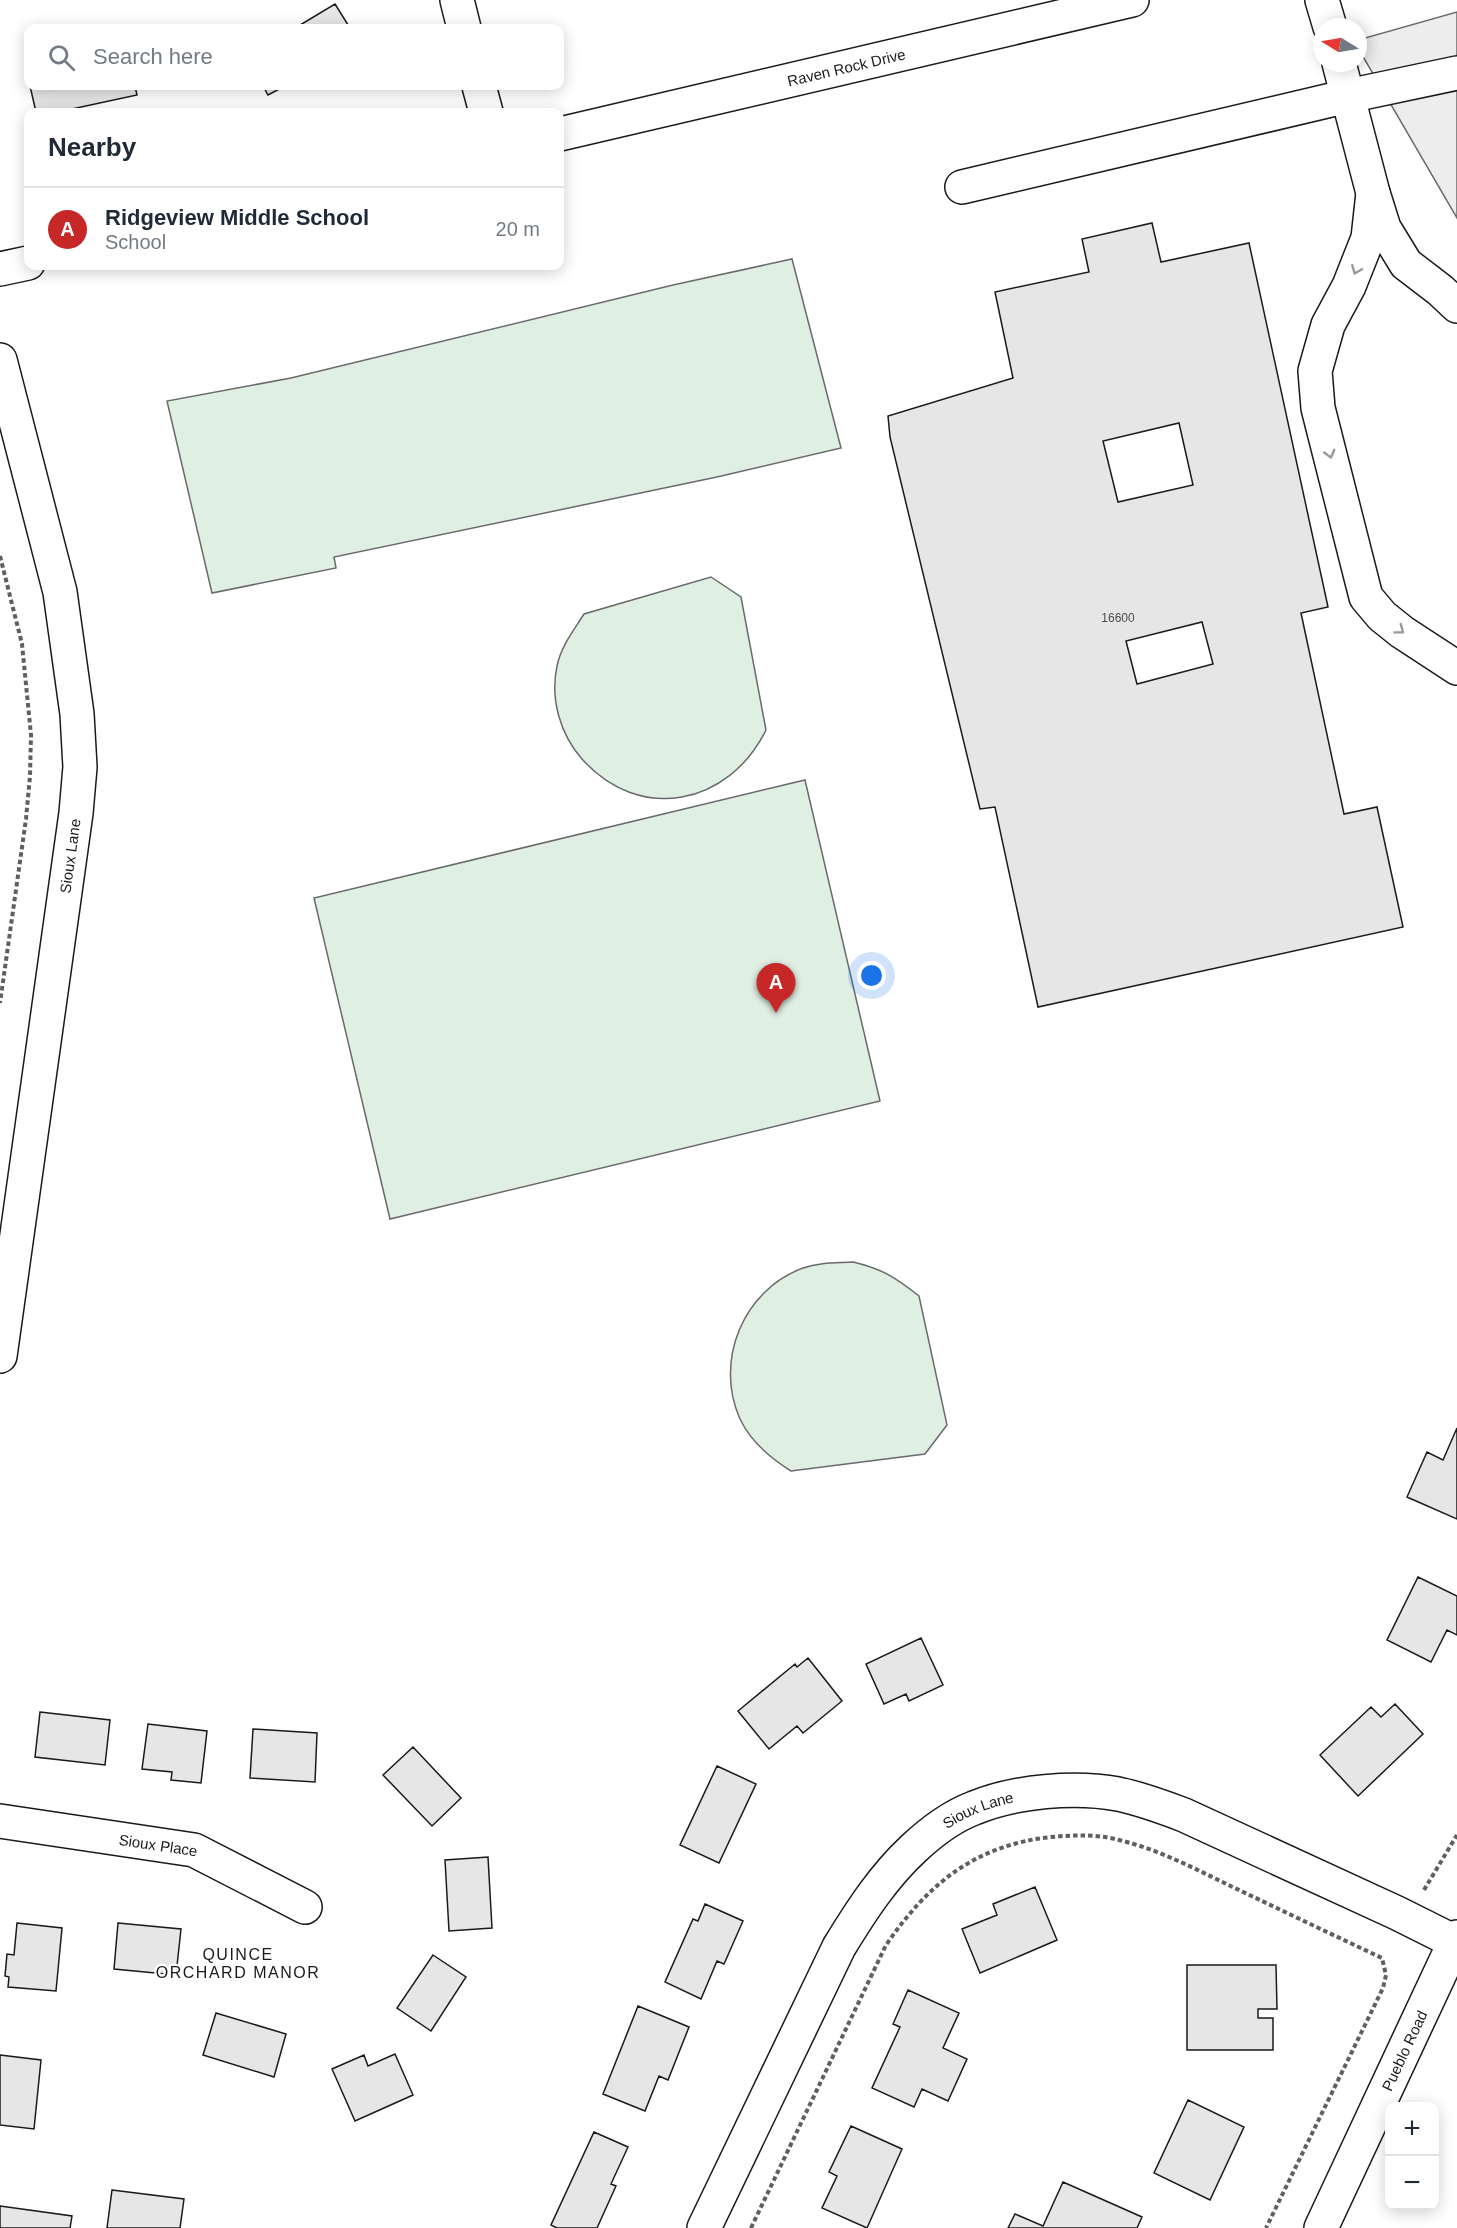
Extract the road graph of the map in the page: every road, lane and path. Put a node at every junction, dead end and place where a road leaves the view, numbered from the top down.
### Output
1 (457, 0) edge
2 (1132, 0) edge
3 (1322, 0) edge
4 (1327, 18) edge
5 (463, 24) edge
6 (1341, 72) edge
7 (1457, 73) edge
8 (480, 90) edge
9 (1348, 96) junction
10 (485, 108) edge
11 (564, 133) edge
12 (962, 187) dead end
13 (1373, 193) junction
14 (24, 264) edge
15 (0, 270) edge
16 (1457, 306) edge
17 (0, 360) edge
18 (0, 556) edge
19 (1456, 668) edge
20 (0, 1002) edge
21 (0, 1356) edge
22 (0, 1821) edge
23 (1457, 1835) edge
24 (1423, 1892) dead end
25 (305, 1907) dead end
26 (1456, 1940) edge
27 (704, 2228) edge
28 (752, 2228) edge
29 (1266, 2228) edge
30 (1321, 2228) edge

1 - 5 street
2 - 11 street, Raven Rock Drive
3 - 4 street
6 - 9 street
7 - 9 street
8 - 10 street
9 - 12 street
9 - 13 street
13 - 16 street
13 -> 19 street
14 - 15 street
17 - 21 street, Sioux Lane
18 - 20 path
22 - 25 street, Sioux Place
23 - 24 path
26 - 27 street, Sioux Lane
26 - 30 street, Pueblo Road
28 - 29 path

